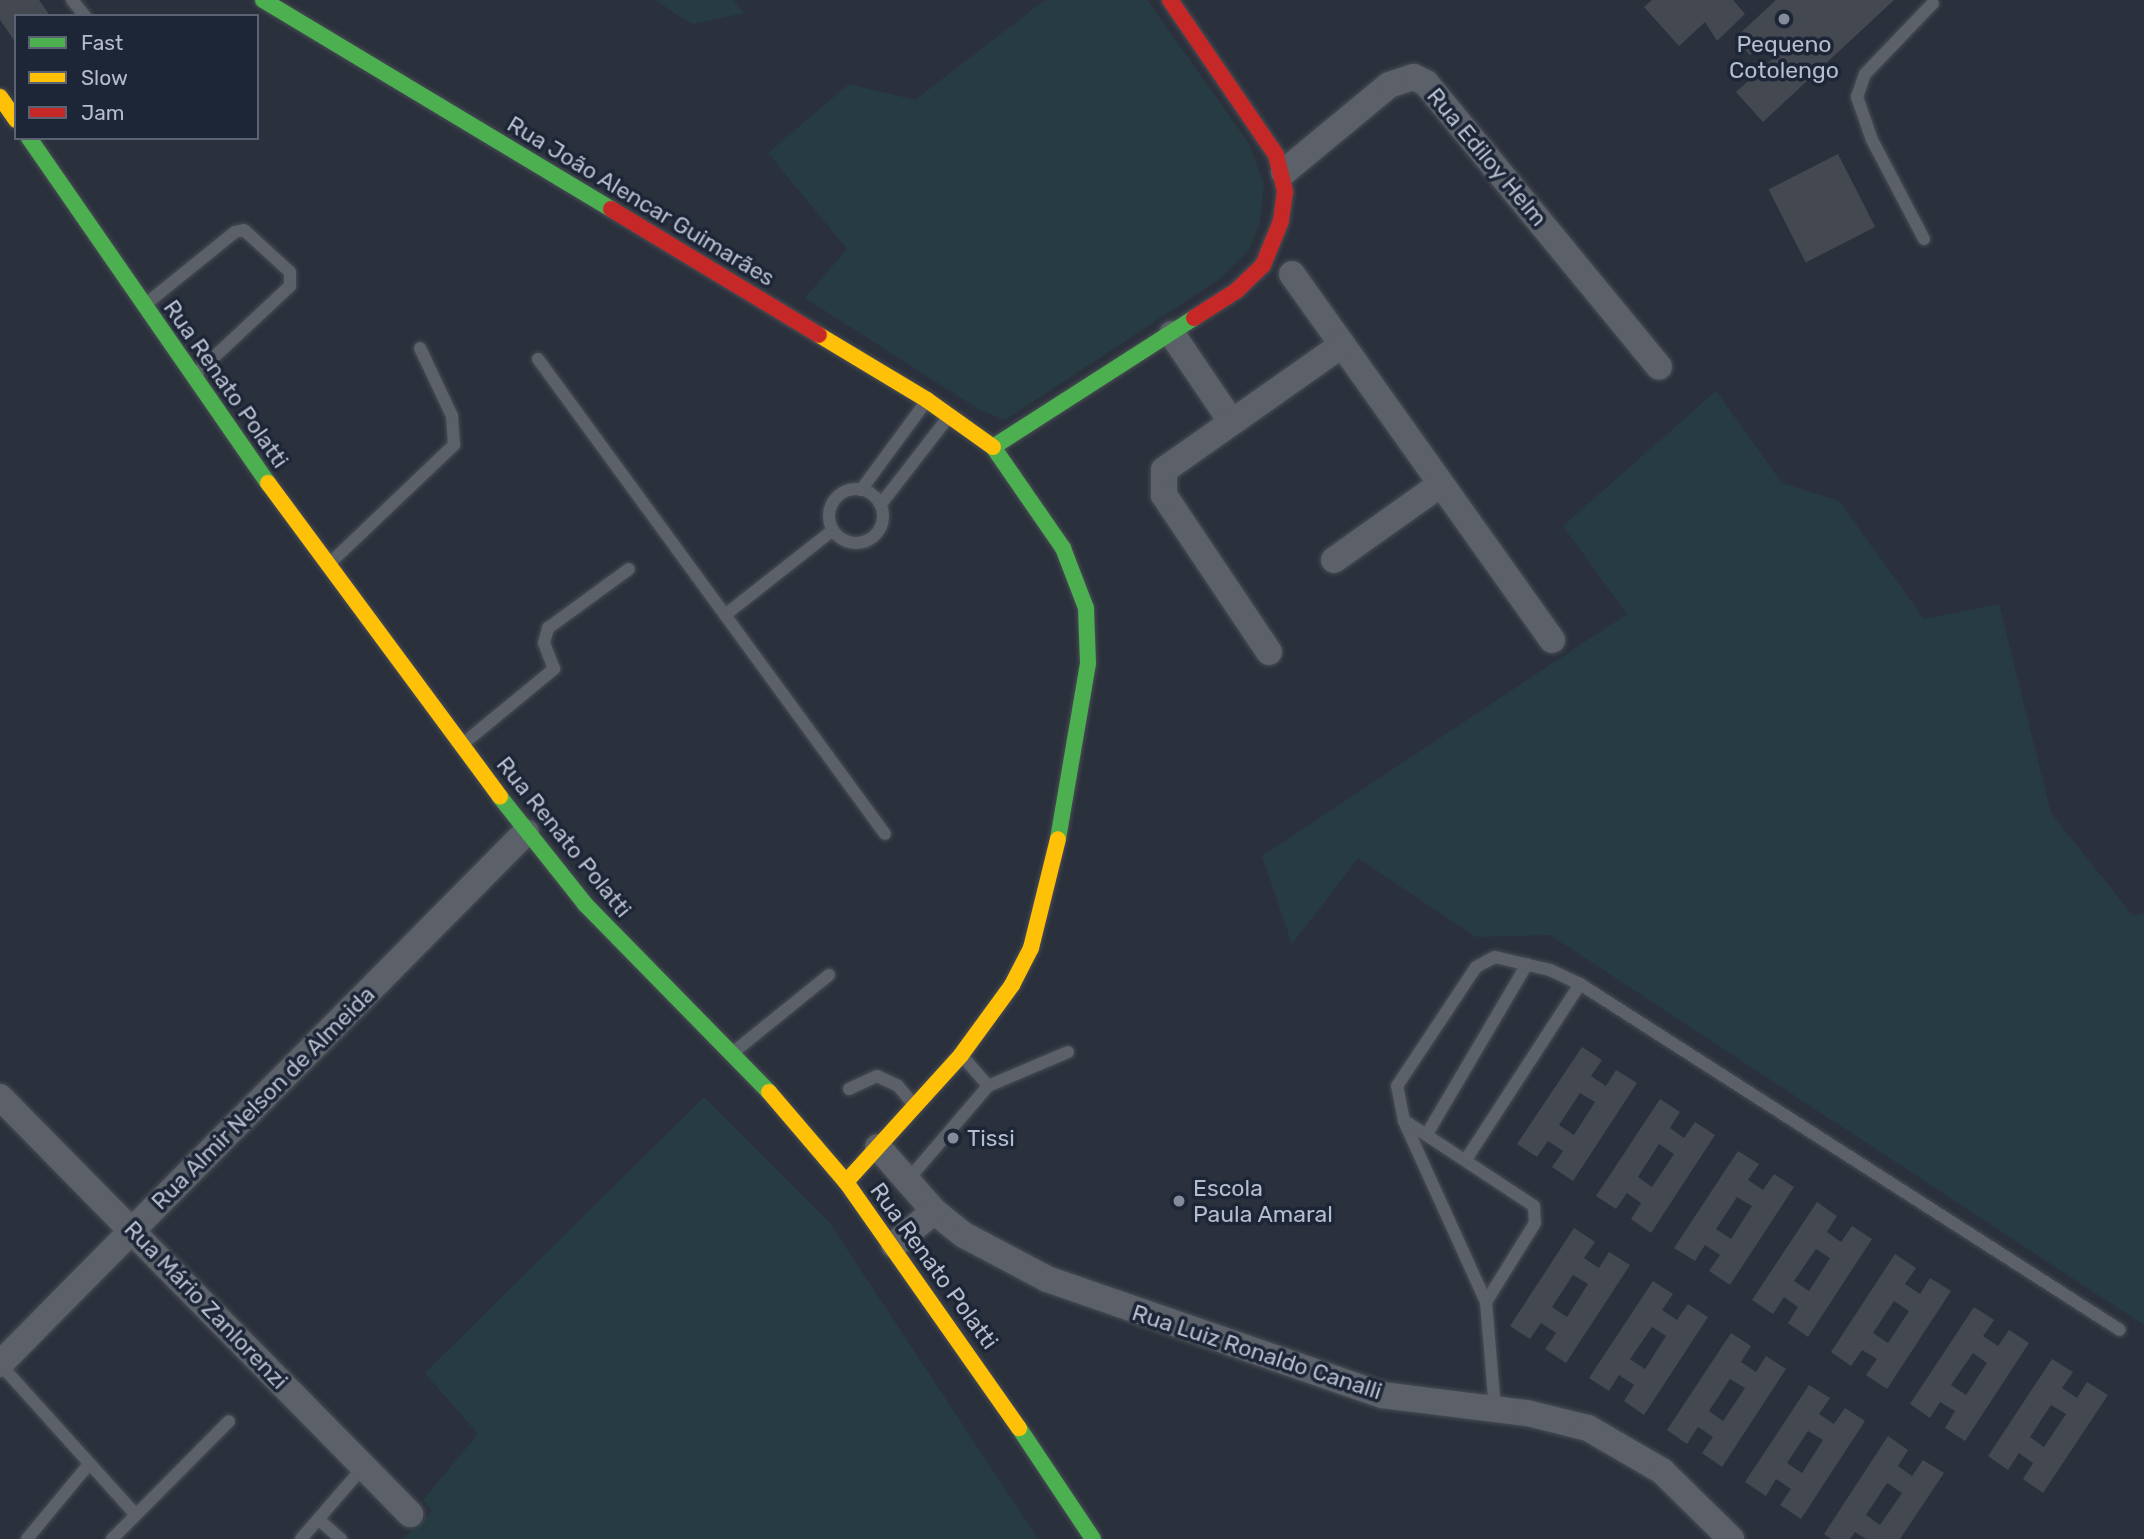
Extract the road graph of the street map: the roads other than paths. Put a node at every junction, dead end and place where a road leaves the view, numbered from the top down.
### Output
1 (72, 0) edge
2 (263, 0) edge
3 (1170, 0) edge
4 (1933, 1) edge
5 (84, 14) edge
6 (0, 97) edge
7 (14, 117) edge
8 (30, 140) edge
9 (1284, 172) junction
10 (1924, 239) dead end
11 (1292, 274) dead end
12 (145, 305) junction
13 (1171, 334) junction
14 (1342, 345) junction
15 (420, 348) dead end
16 (538, 359) dead end
17 (1659, 368) dead end
18 (194, 376) junction
19 (927, 400) junction
20 (951, 415) junction
21 (1231, 421) junction
22 (993, 447) junction
23 (1441, 484) junction
24 (861, 490) junction
25 (881, 504) junction
26 (833, 530) junction
27 (1334, 560) dead end
28 (326, 566) junction
29 (629, 569) dead end
30 (725, 615) junction
31 (1552, 640) dead end
32 (1269, 652) dead end
33 (461, 745) junction
34 (526, 832) junction
35 (885, 834) dead end
36 (1527, 964) junction
37 (829, 975) dead end
38 (1580, 984) junction
39 (1068, 1052) dead end
40 (732, 1054) junction
41 (961, 1055) junction
42 (988, 1086) junction
43 (849, 1089) dead end
44 (0, 1097) edge
45 (916, 1107) junction
46 (1404, 1121) junction
47 (1427, 1134) junction
48 (878, 1147) junction
49 (1466, 1158) junction
50 (846, 1181) junction
51 (907, 1181) junction
52 (934, 1211) junction
53 (132, 1230) junction
54 (894, 1245) junction
55 (1486, 1302) junction
56 (2120, 1330) dead end
57 (0, 1364) edge
58 (1495, 1409) junction
59 (229, 1421) dead end
60 (89, 1464) junction
61 (364, 1466) junction
62 (135, 1514) junction
63 (410, 1514) dead end
64 (319, 1520) junction
65 (27, 1539) edge
66 (112, 1539) edge
67 (301, 1539) edge
68 (341, 1539) edge
69 (1093, 1539) edge
70 (1731, 1539) edge

1 - 5 lane
2 - 19 main road, Rua João Alencar Guimarães
3 - 9 main road
4 - 10 lane
6 - 7 main road
8 - 12 main road, Rua Renato Polatti
9 - 13 main road
9 - 17 street, Rua Ediloy Helm
11 - 14 street
12 - 18 main road, Rua Renato Polatti
12 - 18 lane
13 - 21 street
13 - 22 main road
14 - 21 street
14 - 23 street
15 - 28 lane
16 - 30 lane
18 - 28 main road, Rua Renato Polatti
19 - 20 main road, Rua João Alencar Guimarães
19 - 24 lane
20 - 22 main road, Rua João Alencar Guimarães
20 - 25 lane
21 - 32 street
22 - 41 main road, Rua João Alencar Guimarães
23 - 27 street
23 - 31 street
24 - 25 lane
24 - 26 lane
25 - 26 lane
26 - 30 lane
28 - 33 main road, Rua Renato Polatti
29 - 33 lane
30 - 35 lane
33 - 34 main road, Rua Renato Polatti
34 - 40 main road, Rua Renato Polatti
34 - 53 street, Rua Almir Nelson de Almeida
36 - 38 lane
36 - 46 lane
36 - 47 lane
37 - 40 lane
38 - 49 lane
38 - 56 lane
39 - 42 lane
40 - 50 main road, Rua Renato Polatti
41 - 42 lane
41 - 45 main road, Rua João Alencar Guimarães
42 - 51 lane
43 - 45 lane
44 - 53 street, Rua Mário Zanlorenzi
45 - 48 main road, Rua João Alencar Guimarães
46 - 47 lane
46 - 55 lane
47 - 49 lane
48 - 50 main road, Rua João Alencar Guimarães
48 - 51 street, Rua Luiz Ronaldo Canalli
49 - 55 lane
50 - 54 main road, Rua Renato Polatti
51 - 52 street, Rua Luiz Ronaldo Canalli
52 - 54 street
52 - 58 street, Rua Luiz Ronaldo Canalli
53 - 57 street, Rua Almir Nelson de Almeida
53 - 61 street, Rua Mário Zanlorenzi
54 - 69 main road, Rua Renato Polatti
55 - 58 lane
57 - 60 lane
58 - 70 street, Rua Luiz Ronaldo Canalli
59 - 62 lane
60 - 62 lane
60 - 65 lane
61 - 63 street, Rua Mário Zanlorenzi
61 - 64 lane
62 - 66 lane
64 - 67 lane
64 - 68 lane

